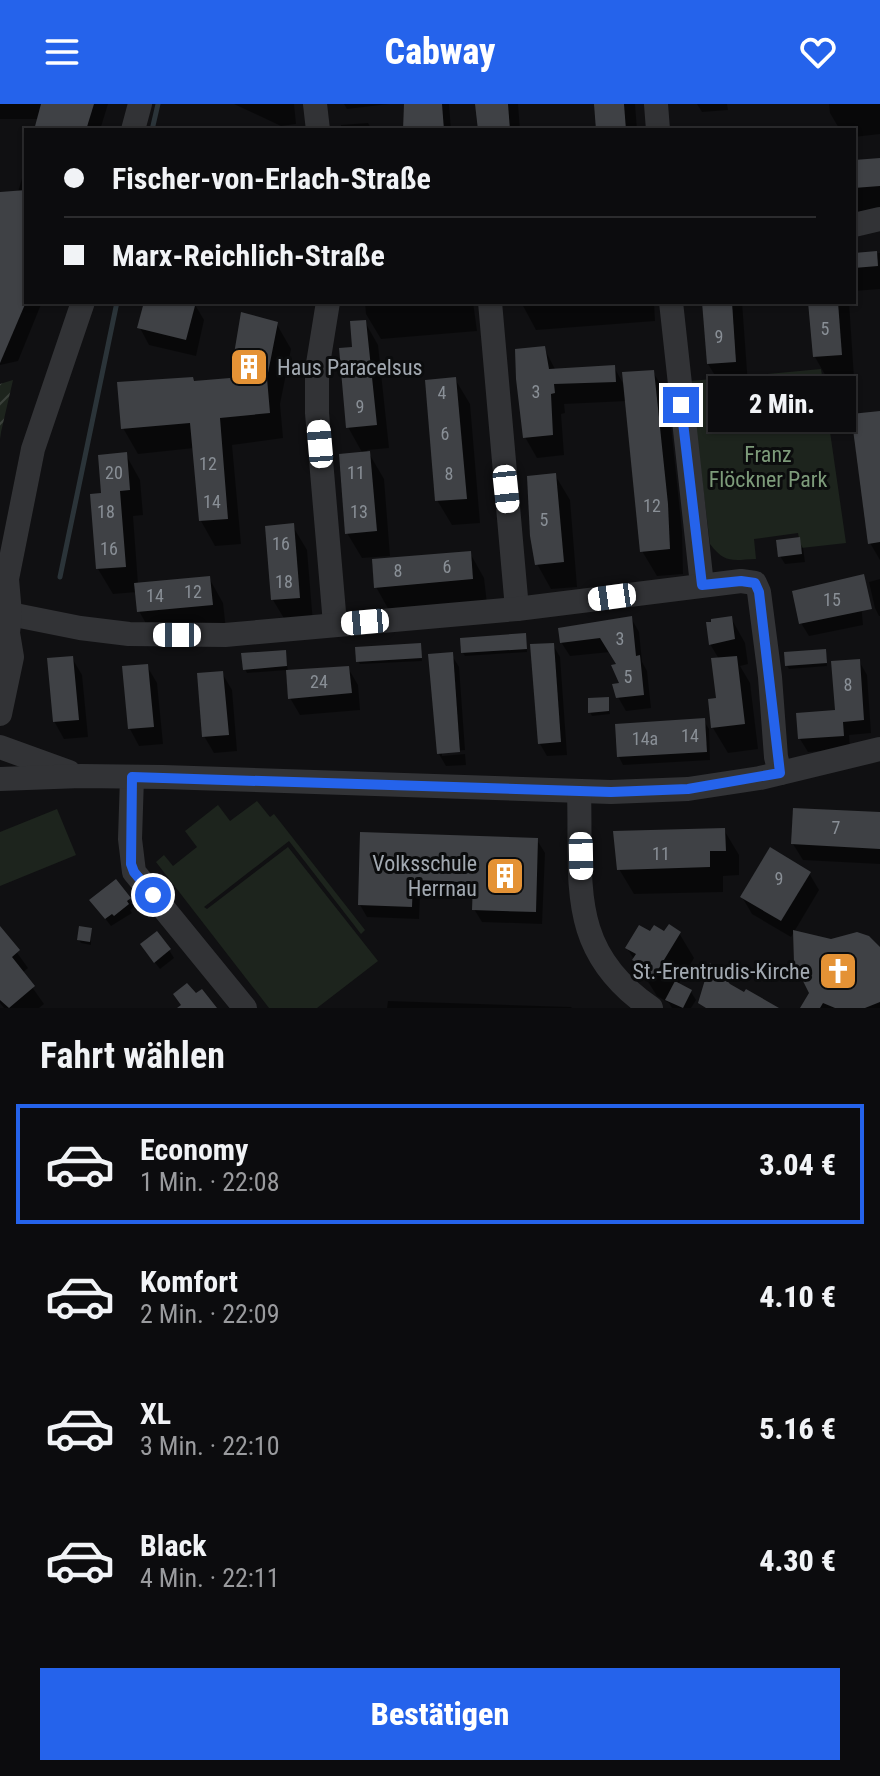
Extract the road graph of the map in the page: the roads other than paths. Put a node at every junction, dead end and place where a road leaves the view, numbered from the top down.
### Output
1 (140, 104) edge
2 (315, 104) edge
3 (656, 104) edge
4 (134, 128) edge
5 (318, 128) edge
6 (658, 128) edge
7 (880, 219) edge
8 (856, 225) edge
9 (82, 304) edge
10 (328, 304) edge
11 (490, 304) edge
12 (671, 304) edge
13 (702, 585) junction
14 (517, 609) junction
15 (335, 624) junction
16 (6, 630) edge
17 (0, 714) edge
18 (0, 747) edge
19 (880, 749) edge
20 (0, 772) edge
21 (780, 773) junction
22 (81, 776) junction
23 (132, 777) junction
24 (0, 779) edge
25 (579, 792) junction
26 (245, 1008) edge
27 (651, 1008) edge

1 - 4 street
2 - 5 street
3 - 6 street
7 - 8 street
9 - 16 street
10 - 15 street
11 - 14 street
12 - 13 street
13 - 14 street
13 - 21 street
14 - 15 street
15 - 16 street
16 - 17 street
18 - 20 street
18 - 22 street
19 - 21 street
21 - 25 street
22 - 23 street
22 - 24 street
23 - 25 street
23 - 26 street
25 - 27 street

